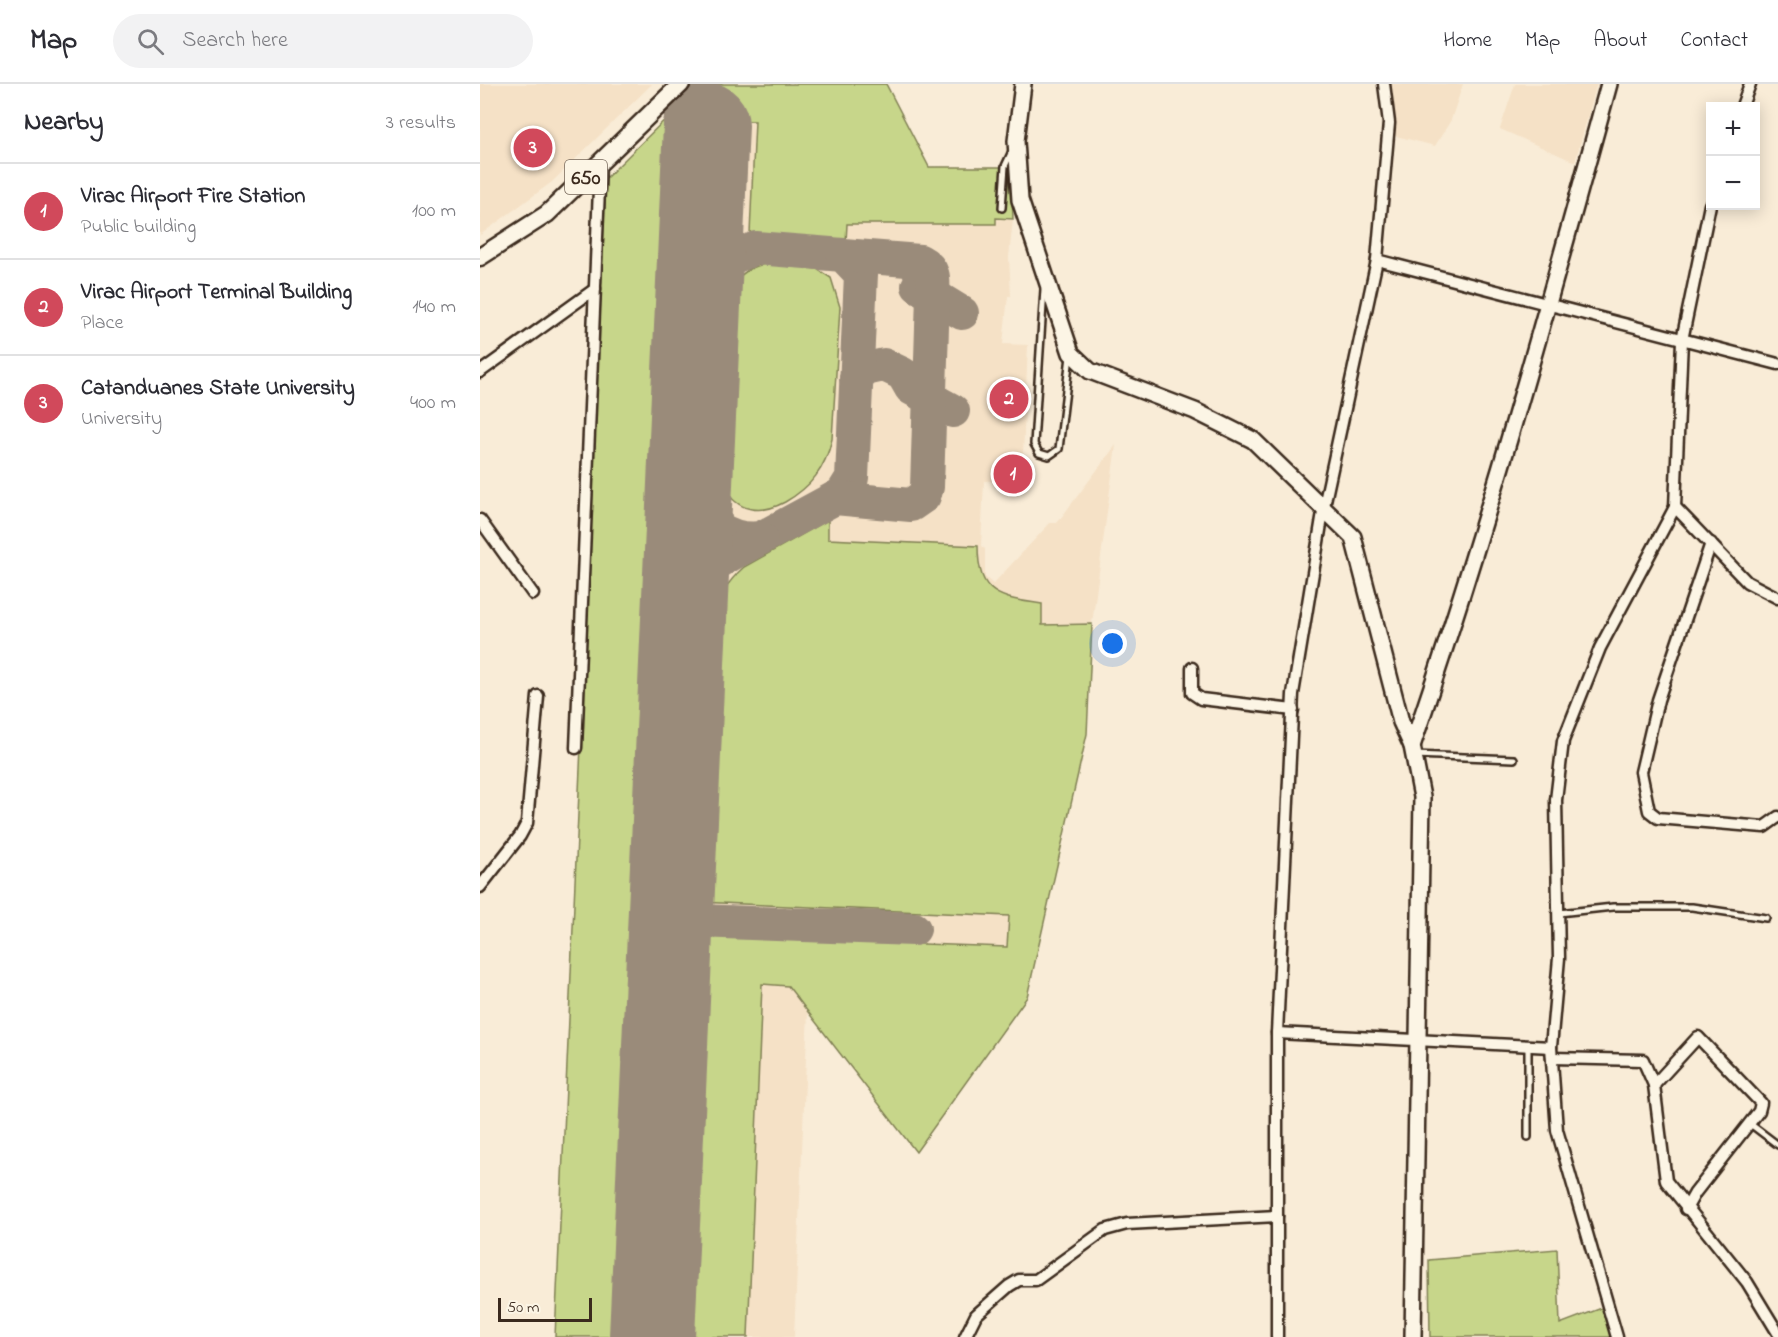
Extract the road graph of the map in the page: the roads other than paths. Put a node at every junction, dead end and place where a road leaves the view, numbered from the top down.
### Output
1 (681, 84) edge
2 (1023, 84) edge
3 (1384, 84) edge
4 (1609, 84) edge
5 (1750, 84) edge
6 (1743, 102) edge
7 (1016, 141) junction
8 (600, 164) junction
9 (1002, 208) dead end
10 (1709, 210) edge
11 (480, 257) edge
12 (1377, 260) junction
13 (1045, 272) junction
14 (594, 289) junction
15 (1548, 306) junction
16 (1682, 340) junction
17 (1071, 353) junction
18 (1778, 364) edge
19 (480, 372) edge
20 (1324, 506) junction
21 (1675, 507) junction
22 (480, 520) edge
23 (1711, 543) junction
24 (533, 594) dead end
25 (1778, 598) edge
26 (1192, 668) dead end
27 (538, 696) dead end
28 (1293, 710) junction
29 (576, 748) dead end
30 (1412, 750) junction
31 (1514, 759) dead end
32 (1778, 817) edge
33 (480, 887) edge
34 (1559, 913) junction
35 (1766, 918) dead end
36 (1277, 1033) junction
37 (1416, 1040) junction
38 (1528, 1046) junction
39 (1552, 1052) junction
40 (1654, 1085) junction
41 (1749, 1123) junction
42 (1528, 1137) dead end
43 (1778, 1144) edge
44 (1686, 1209) junction
45 (1277, 1216) junction
46 (1778, 1333) edge
47 (964, 1337) edge
48 (1277, 1337) edge
49 (1413, 1337) edge
50 (1617, 1337) edge

1 - 8 main road, 650
2 - 7 street
3 - 12 street
4 - 15 street
5 - 6 street
7 - 9 lane
7 - 13 street
8 - 11 main road, 650
8 - 14 street
10 - 16 street
12 - 15 street
12 - 20 street
13 - 17 street
13 - 17 lane
14 - 19 street
14 - 29 street
15 - 16 street
15 - 30 street
16 - 18 street
16 - 21 street
17 - 20 street
20 - 28 street
20 - 30 street
21 - 23 street
21 - 34 street
22 - 24 street
23 - 25 street
23 - 32 street
26 - 28 street
27 - 33 street
28 - 36 street
30 - 31 lane
30 - 37 street
34 - 35 lane
34 - 39 street
36 - 37 street
36 - 45 street
37 - 38 street
37 - 49 street
38 - 39 street
38 - 42 lane
39 - 40 street
39 - 50 street
40 - 41 street
40 - 44 street
41 - 43 lane
41 - 44 street
44 - 46 street
45 - 47 street
45 - 48 street

